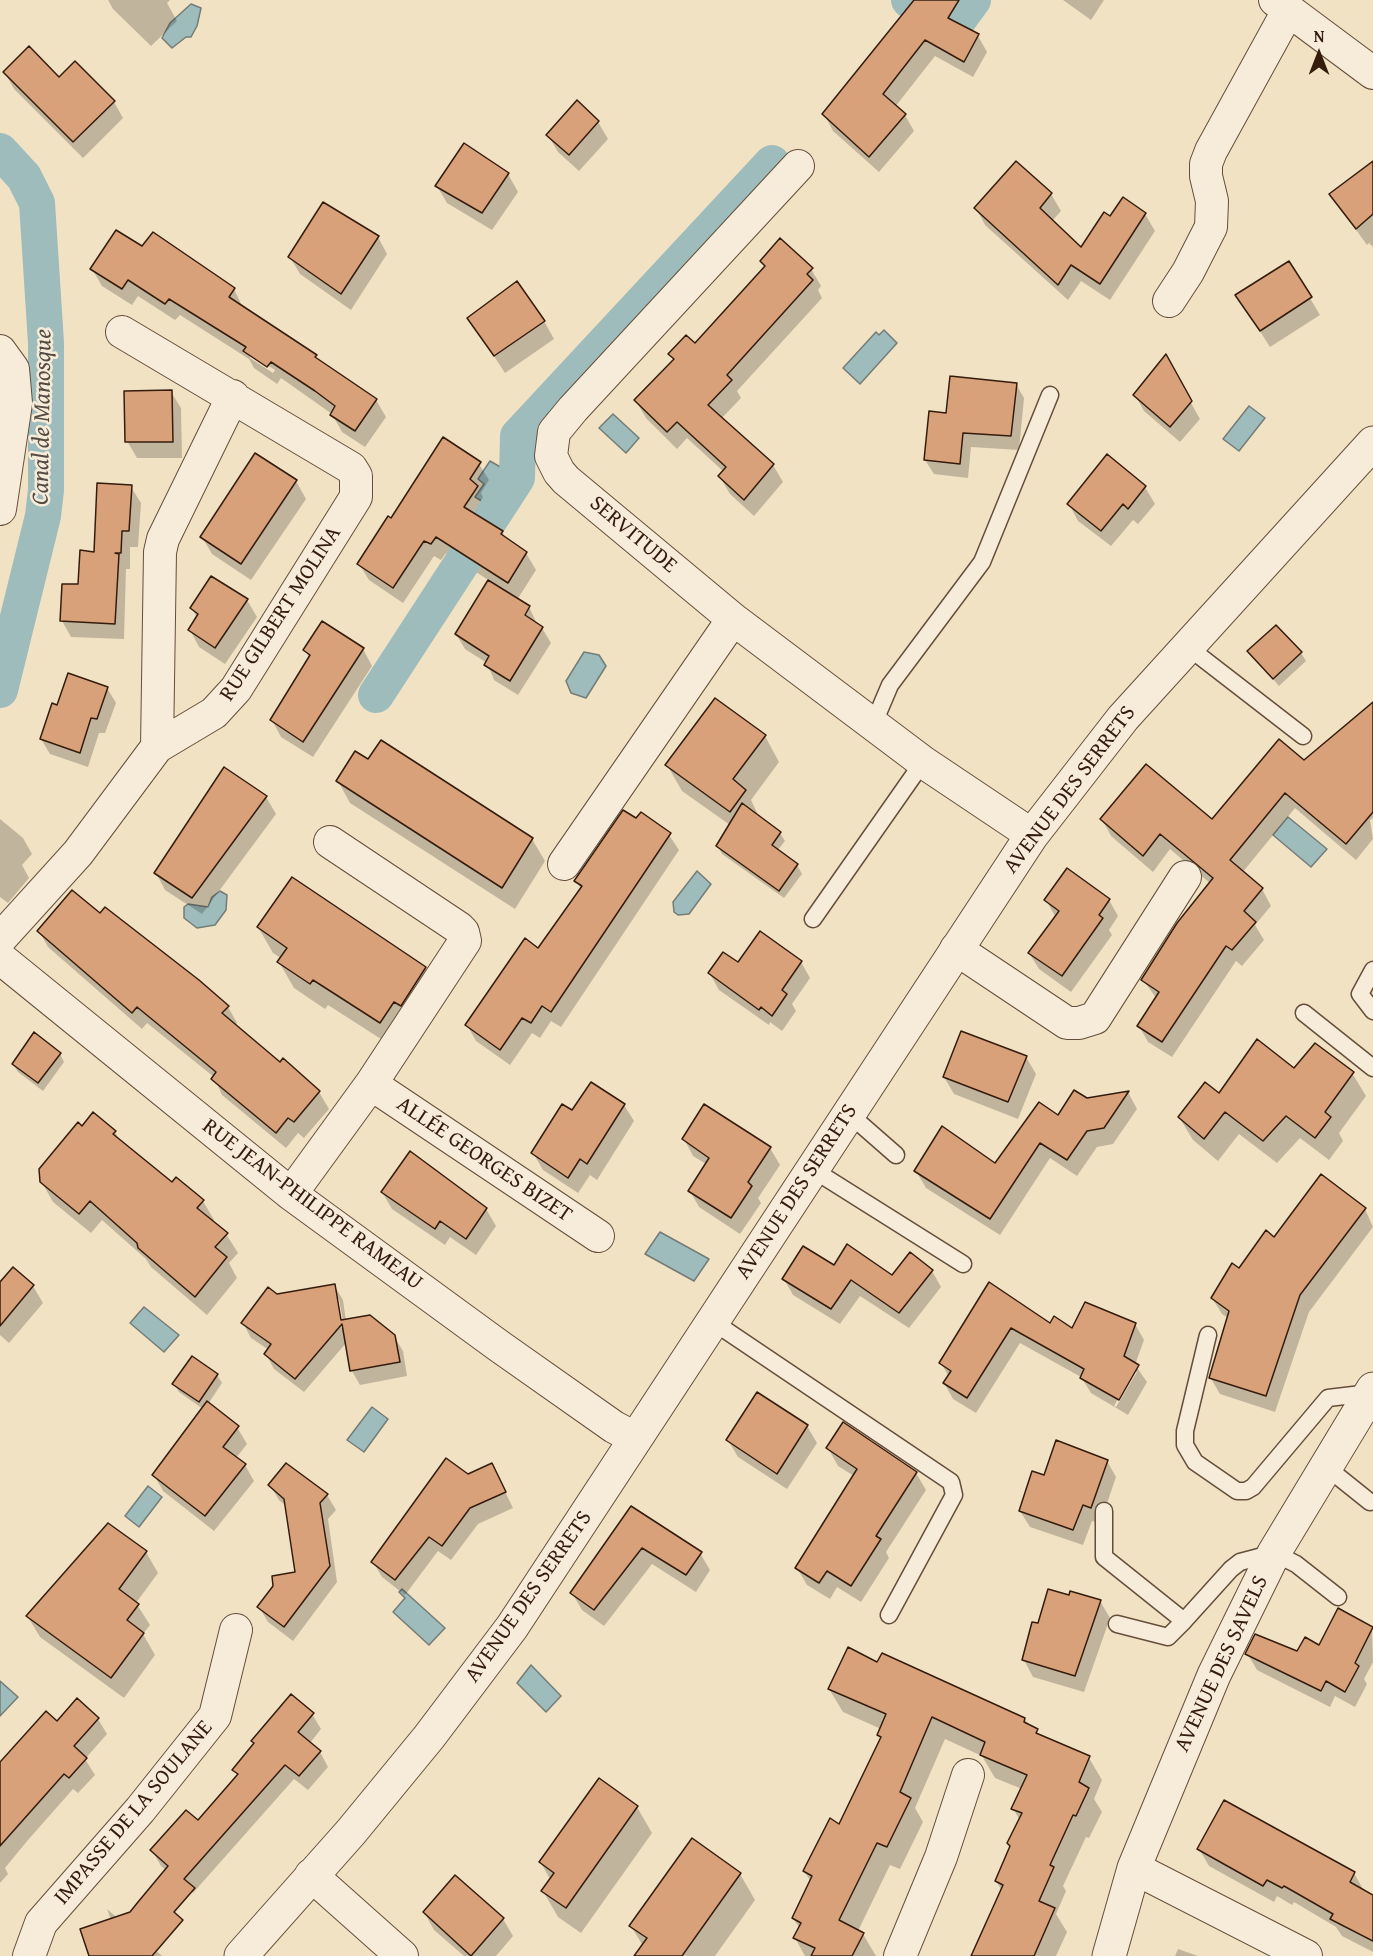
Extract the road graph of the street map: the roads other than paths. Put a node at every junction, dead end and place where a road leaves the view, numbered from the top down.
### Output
1 (1281, 5) edge
2 (1373, 73) edge
3 (798, 166) dead end
4 (1169, 302) dead end
5 (122, 332) dead end
6 (0, 351) edge
7 (1050, 395) dead end
8 (233, 396) junction
9 (1373, 443) edge
10 (0, 509) edge
11 (733, 619) junction
12 (1188, 647) junction
13 (873, 725) junction
14 (1303, 736) dead end
15 (157, 747) junction
16 (922, 762) junction
17 (1032, 835) junction
18 (330, 842) dead end
19 (564, 864) dead end
20 (1185, 877) dead end
21 (813, 920) dead end
22 (0, 939) edge
23 (956, 949) junction
24 (0, 958) edge
25 (1373, 970) edge
26 (1373, 1011) edge
27 (1304, 1013) dead end
28 (1373, 1068) edge
29 (371, 1084) junction
30 (848, 1113) junction
31 (896, 1155) dead end
32 (812, 1168) junction
33 (291, 1194) junction
34 (597, 1236) dead end
35 (963, 1264) dead end
36 (712, 1321) junction
37 (1208, 1335) dead end
38 (1372, 1391) edge
39 (635, 1438) junction
40 (1325, 1466) junction
41 (1370, 1502) dead end
42 (1104, 1511) dead end
43 (1274, 1553) junction
44 (1338, 1597) dead end
45 (889, 1615) dead end
46 (1184, 1622) junction
47 (1117, 1624) dead end
48 (236, 1630) dead end
49 (968, 1775) dead end
50 (1134, 1868) junction
51 (311, 1875) junction
52 (29, 1956) edge
53 (241, 1956) edge
54 (402, 1956) edge
55 (900, 1956) edge
56 (1109, 1956) edge
57 (1306, 1956) edge

1 - 2 street
1 - 4 street
3 - 11 street, SERVITUDE
5 - 8 street, RUE GILBERT MOLINA
6 - 10 street
7 - 13 lane
8 - 15 street
8 - 15 street, RUE GILBERT MOLINA
9 - 12 street, AVENUE DES SERRETS
11 - 13 street, SERVITUDE
11 - 19 street
12 - 14 lane
12 - 17 street, AVENUE DES SERRETS
13 - 16 street, SERVITUDE
15 - 22 street, RUE GILBERT MOLINA
16 - 17 street, SERVITUDE
16 - 21 lane
17 - 23 street, AVENUE DES SERRETS
18 - 29 street, ALLÉE GEORGES BIZET
20 - 23 street
23 - 30 street, AVENUE DES SERRETS
24 - 33 street, RUE JEAN-PHILIPPE RAMEAU
25 - 26 lane
27 - 28 lane
29 - 33 street, ALLÉE GEORGES BIZET
29 - 34 street, ALLÉE GEORGES BIZET
30 - 31 lane
30 - 32 street, AVENUE DES SERRETS
32 - 35 lane
32 - 36 street, AVENUE DES SERRETS
33 - 39 street, RUE JEAN-PHILIPPE RAMEAU
36 - 39 street, AVENUE DES SERRETS
36 - 45 lane
37 - 38 lane
38 - 40 street, AVENUE DES SAVELS
39 - 51 street, AVENUE DES SERRETS
40 - 41 lane
40 - 43 street, AVENUE DES SAVELS
42 - 46 lane
43 - 44 lane
43 - 46 lane
43 - 50 street, AVENUE DES SAVELS
46 - 47 lane
48 - 52 street, IMPASSE DE LA SOULANE
49 - 55 street
50 - 56 street, AVENUE DES SAVELS
50 - 57 street
51 - 53 street, AVENUE DES SERRETS
51 - 54 street

